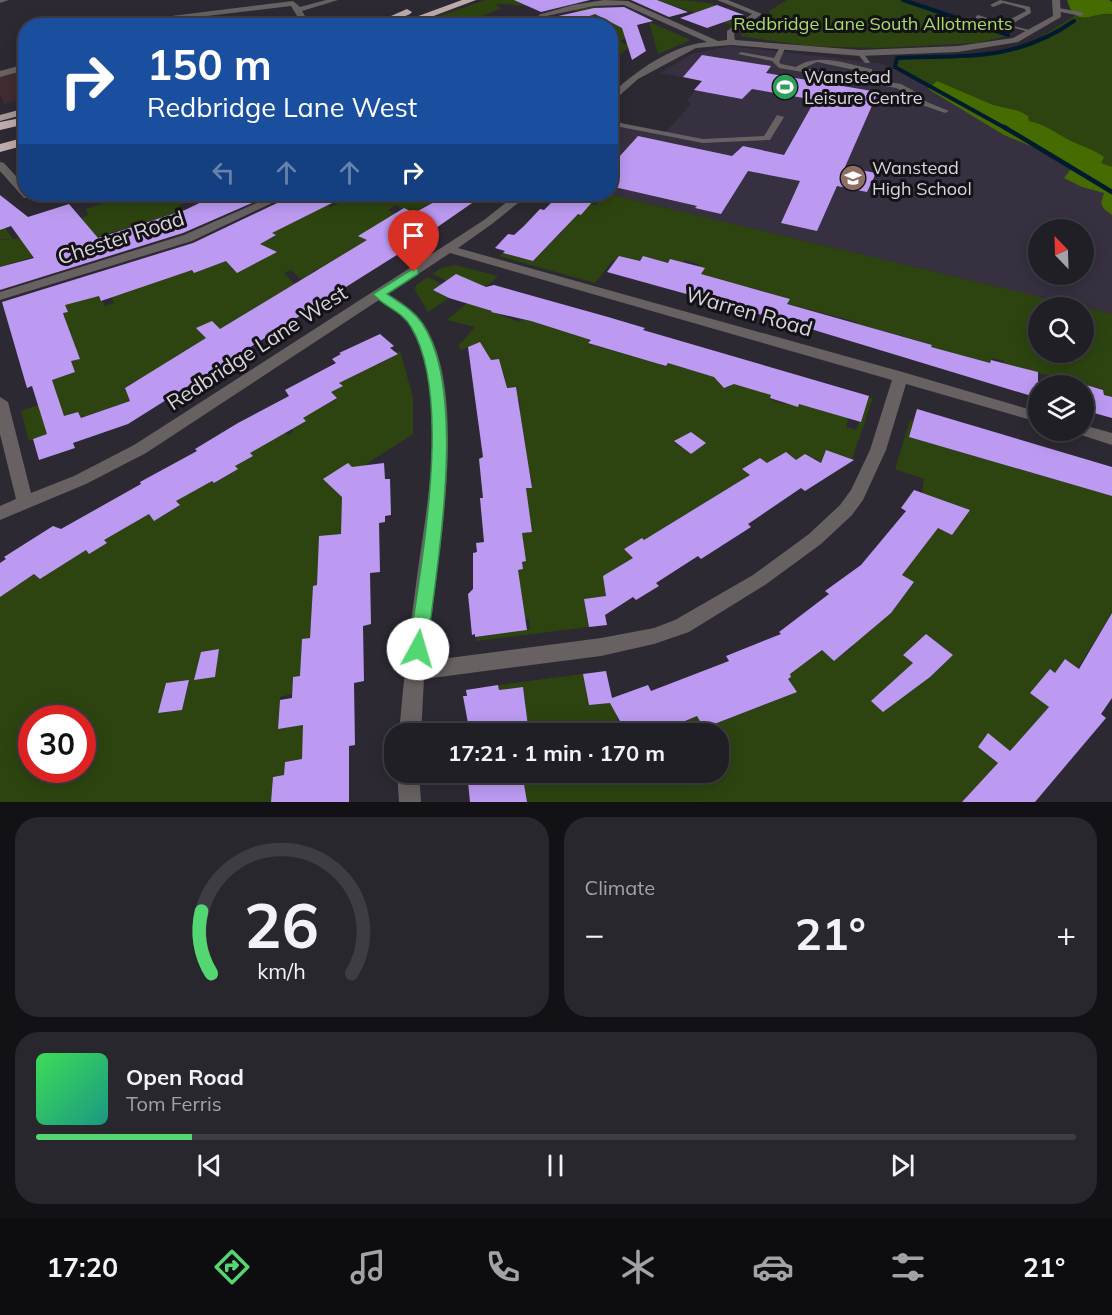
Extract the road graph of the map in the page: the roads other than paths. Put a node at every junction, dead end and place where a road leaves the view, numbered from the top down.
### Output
1 (5, 0) edge
2 (334, 0) edge
3 (442, 0) edge
4 (471, 0) edge
5 (721, 0) edge
6 (1049, 0) edge
7 (0, 2) edge
8 (294, 4) edge
9 (993, 5) dead end
10 (1057, 5) edge
11 (410, 11) junction
12 (1081, 14) dead end
13 (542, 15) dead end
14 (978, 17) dead end
15 (173, 18) edge
16 (302, 18) edge
17 (389, 18) edge
18 (393, 18) edge
19 (419, 18) edge
20 (1004, 25) junction
21 (1030, 32) junction
22 (731, 42) junction
23 (716, 43) junction
24 (783, 46) junction
25 (860, 53) junction
26 (741, 54) dead end
27 (776, 60) junction
28 (867, 62) dead end
29 (18, 69) edge
30 (798, 69) junction
31 (869, 71) dead end
32 (0, 74) edge
33 (618, 93) edge
34 (945, 111) dead end
35 (18, 113) edge
36 (780, 117) dead end
37 (0, 118) edge
38 (18, 122) edge
39 (618, 125) edge
40 (0, 126) edge
41 (18, 132) edge
42 (0, 136) edge
43 (18, 143) edge
44 (0, 148) edge
45 (0, 165) edge
46 (18, 185) edge
47 (270, 201) edge
48 (509, 201) edge
49 (448, 249) junction
50 (379, 294) junction
51 (0, 296) edge
52 (901, 376) junction
53 (0, 402) edge
54 (1028, 414) edge
55 (1094, 433) edge
56 (1112, 439) edge
57 (25, 503) junction
58 (0, 513) edge
59 (416, 671) junction
60 (411, 723) edge
61 (409, 783) edge
62 (410, 802) edge

1 - 7 street
2 - 8 street
3 - 11 highway
4 - 19 highway
5 - 22 street
6 - 10 street
8 - 15 street
8 - 16 street
9 - 20 lane
10 - 12 lane
10 - 21 street
11 - 17 highway
11 - 18 highway
13 - 23 street
14 - 20 lane
20 - 21 lane
21 - 25 street
22 - 23 street
22 - 24 street
23 - 33 street
24 - 25 street
24 - 27 lane
25 - 28 lane
26 - 27 lane
27 - 30 lane
29 - 32 street
30 - 31 lane
30 - 34 lane
35 - 37 main road
36 - 39 lane
38 - 40 highway
41 - 42 highway
43 - 44 highway
45 - 46 street
47 - 51 street, Chester Road
48 - 49 street, Redbridge Lane West
49 - 50 street, Redbridge Lane West
49 - 52 street, Warren Road
50 - 57 street, Redbridge Lane West
50 - 59 street
52 - 54 street, Warren Road
52 - 59 street
53 - 57 street
55 - 56 street
57 - 58 street, Redbridge Lane West
59 - 60 street
61 - 62 street

